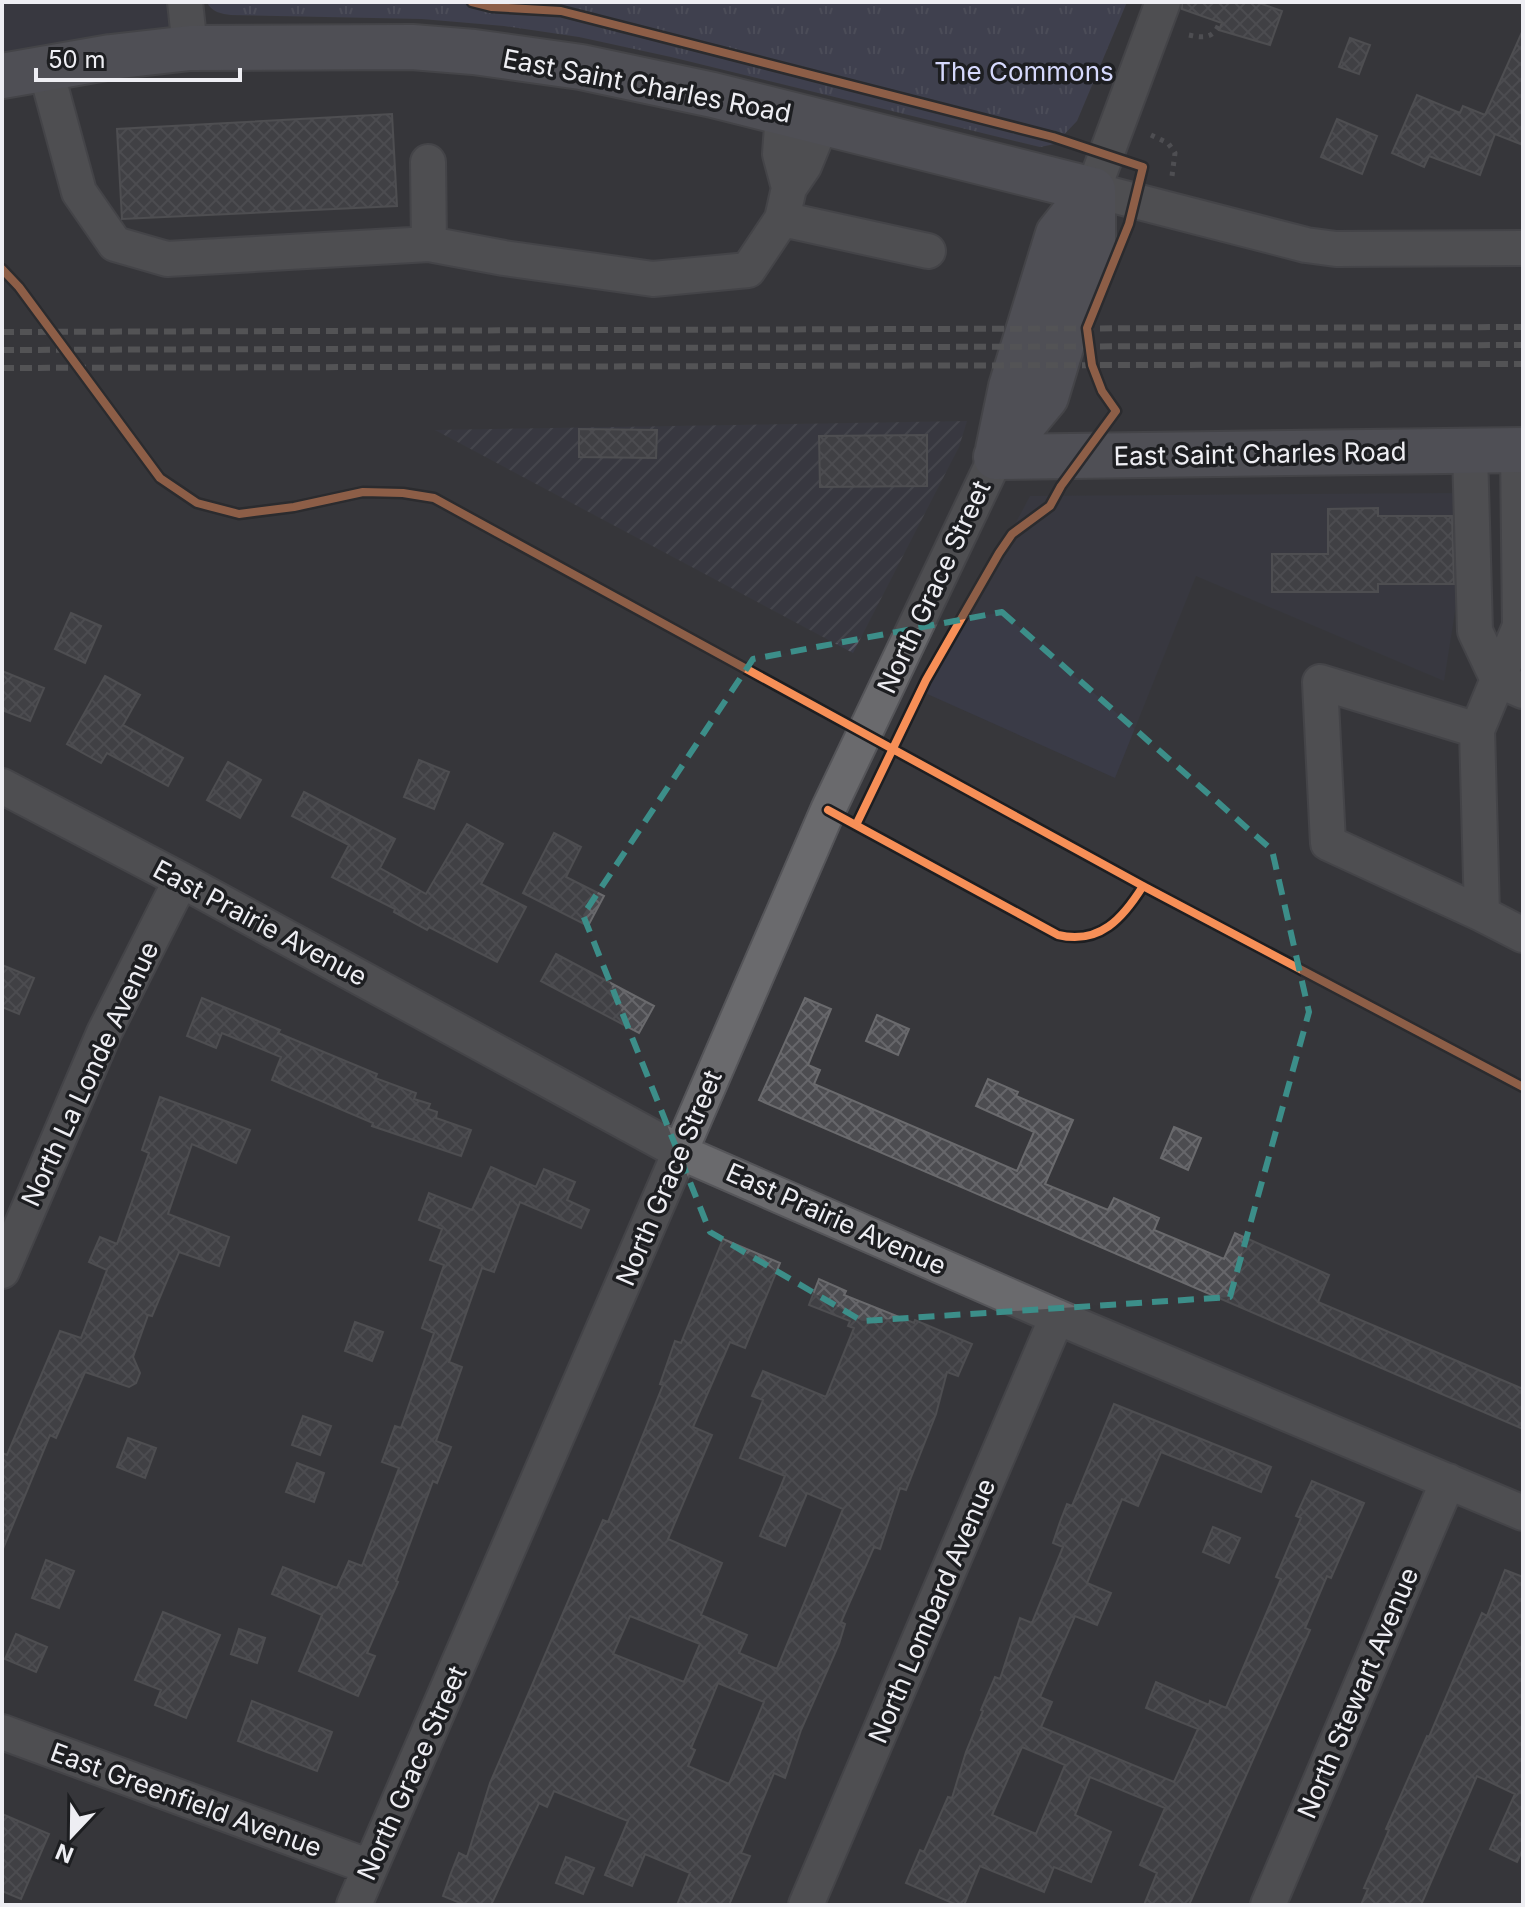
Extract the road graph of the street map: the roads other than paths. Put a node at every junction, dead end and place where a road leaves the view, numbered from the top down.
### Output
1 (185, 2) edge
2 (1163, 2) edge
3 (190, 48) junction
4 (45, 67) junction
5 (2, 76) edge
6 (802, 117) junction
7 (428, 162) dead end
8 (1093, 190) junction
9 (786, 203) junction
10 (429, 244) junction
11 (1523, 248) edge
12 (928, 251) dead end
13 (1520, 450) edge
14 (1470, 451) junction
15 (996, 457) junction
16 (1510, 686) edge
17 (1477, 730) junction
18 (2, 786) edge
19 (181, 880) junction
20 (1482, 914) junction
21 (1523, 935) edge
22 (680, 1152) junction
23 (2, 1271) edge
24 (1057, 1317) junction
25 (1448, 1481) junction
26 (1523, 1513) edge
27 (2, 1732) edge
28 (370, 1867) junction
29 (354, 1905) edge
30 (806, 1905) edge
31 (1268, 1905) edge

1 - 3 street
2 - 8 street
3 - 4 main road, East Saint Charles Road
3 - 6 main road, East Saint Charles Road
4 - 5 main road, East Saint Charles Road
4 - 10 street
6 - 8 main road, East Saint Charles Road
6 - 9 street
7 - 10 street
8 - 11 street
8 - 15 main road, North Grace Street
9 - 10 street
9 - 12 street
13 - 14 main road, East Saint Charles Road
13 - 16 street
14 - 15 main road, East Saint Charles Road
14 - 16 street
15 - 22 street, North Grace Street
16 - 17 street
17 - 20 street
17 - 20 street
18 - 19 street, East Prairie Avenue
19 - 22 street, East Prairie Avenue
19 - 23 street, North La Londe Avenue
20 - 21 street
22 - 24 street, East Prairie Avenue
22 - 28 street, North Grace Street
24 - 25 street, East Prairie Avenue
24 - 30 street, North Lombard Avenue
25 - 26 street, East Prairie Avenue
25 - 31 street, North Stewart Avenue
27 - 28 street, East Greenfield Avenue
28 - 29 street, North Grace Street

